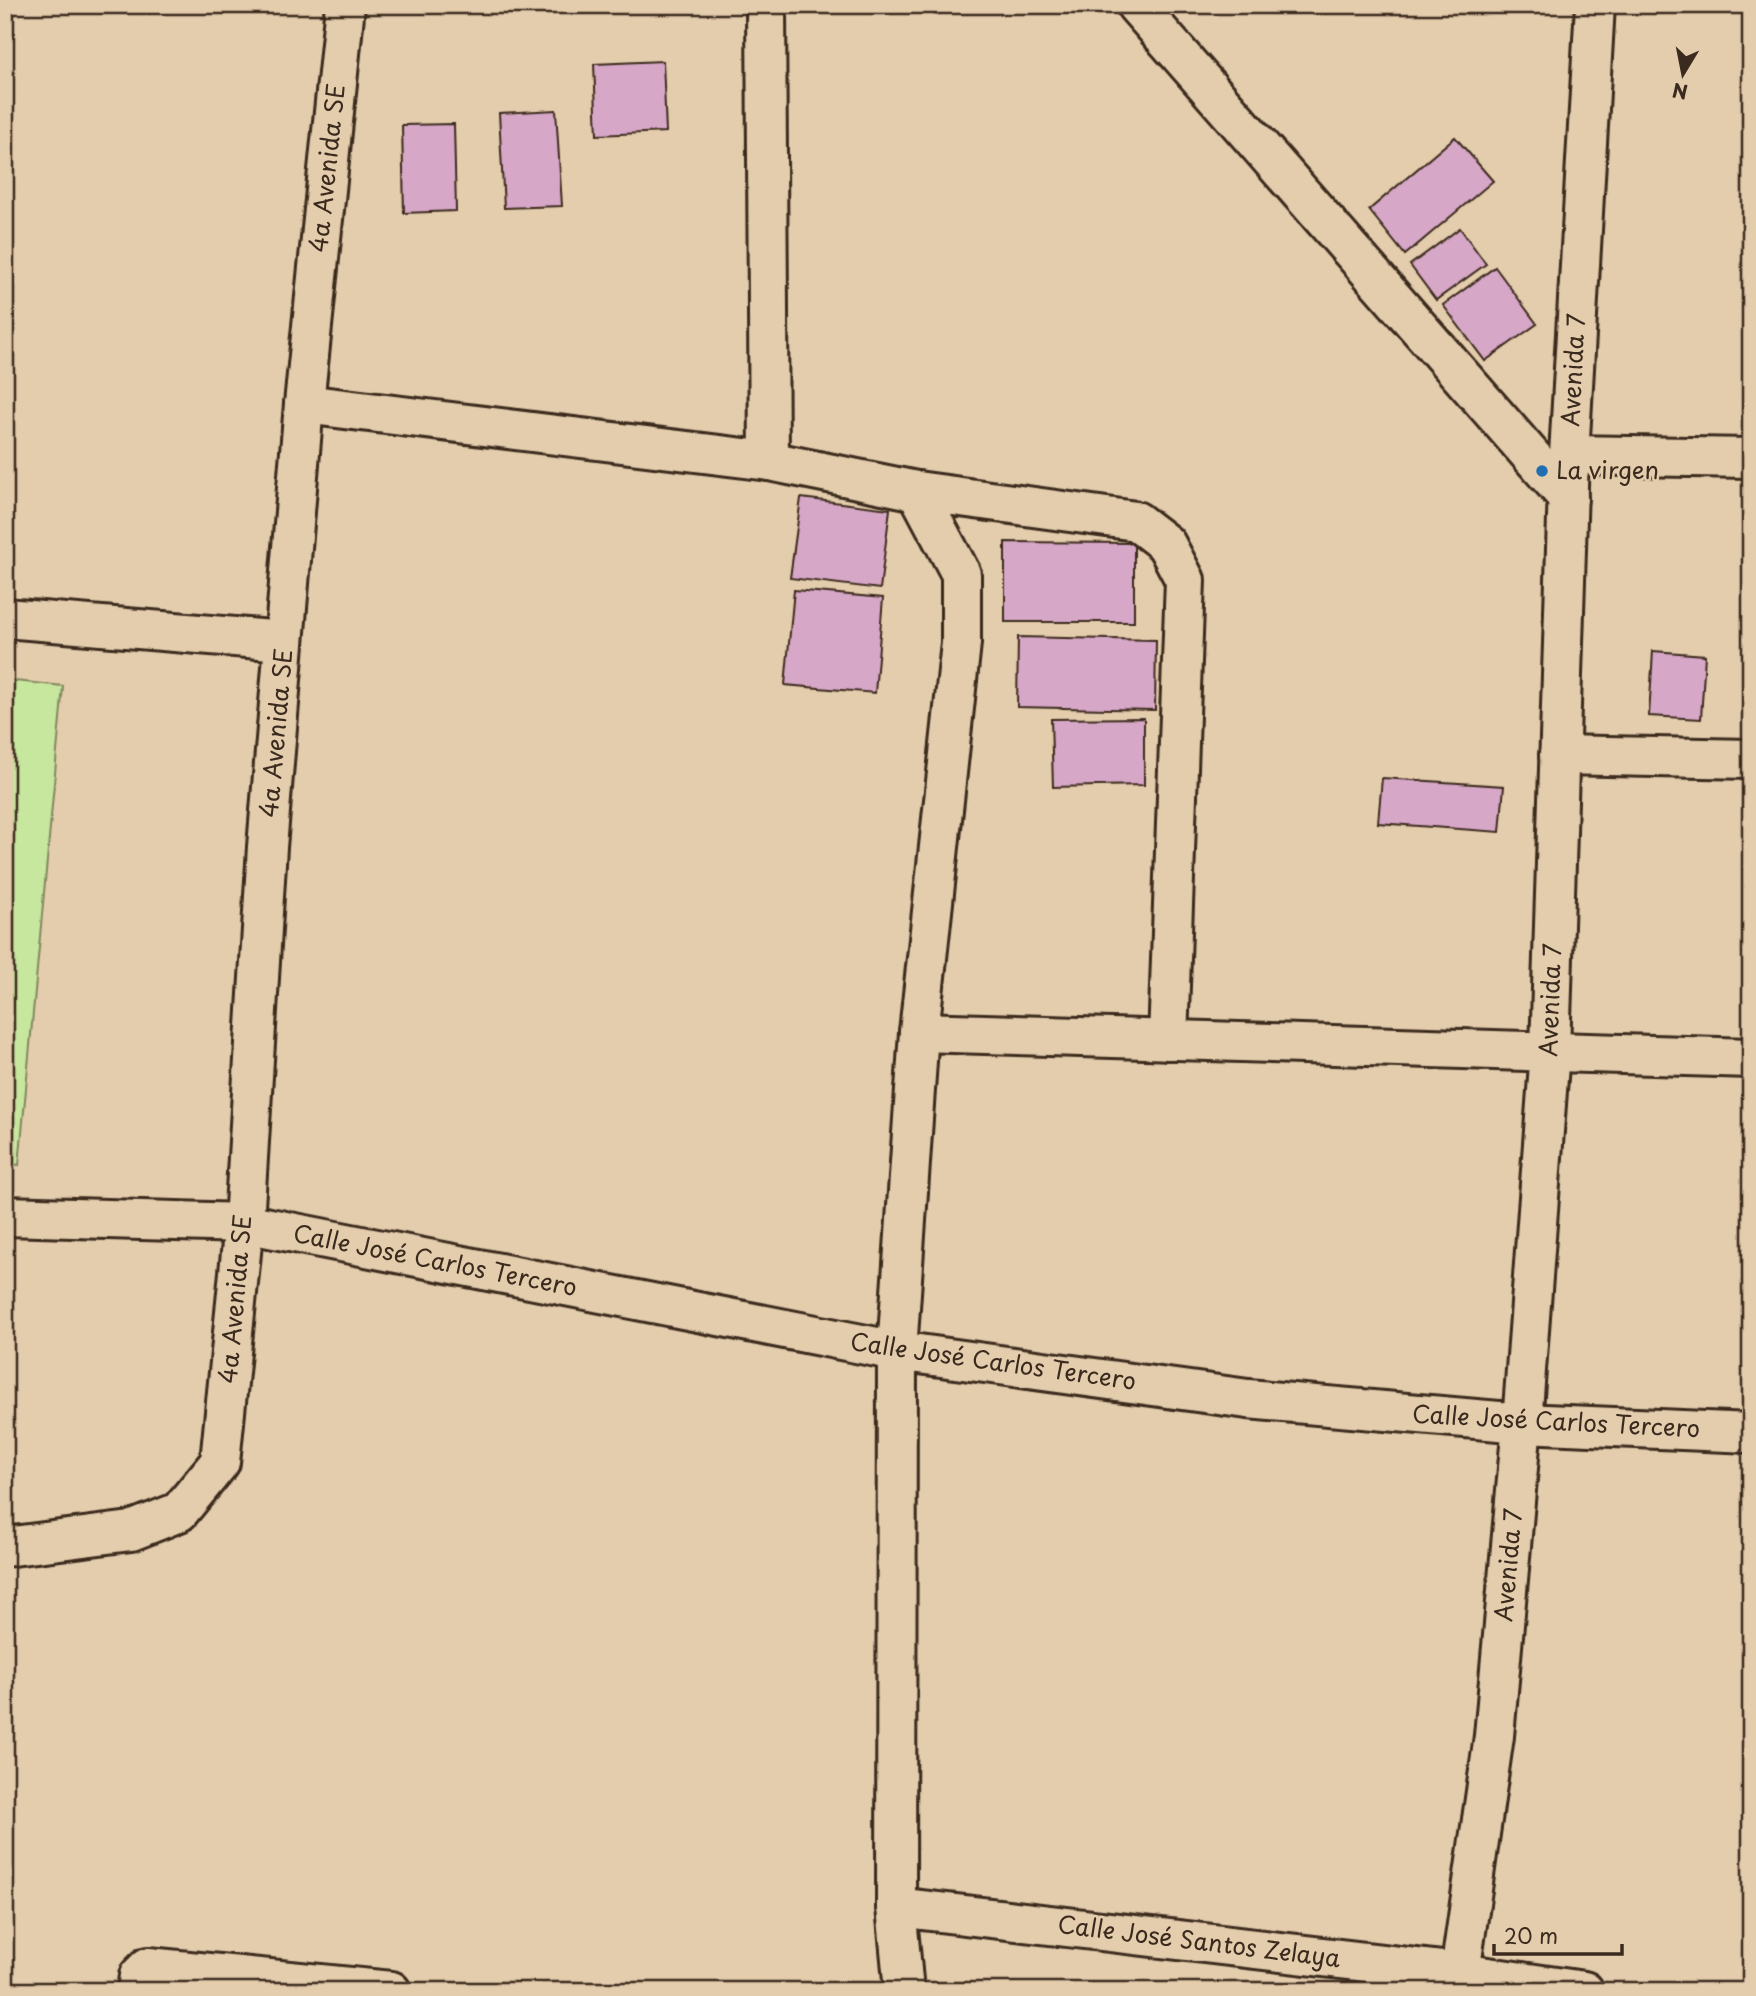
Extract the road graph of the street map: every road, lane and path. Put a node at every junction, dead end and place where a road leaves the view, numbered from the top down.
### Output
1 (345, 5) edge
2 (766, 5) edge
3 (1136, 5) edge
4 (1595, 5) edge
5 (304, 404) junction
6 (1569, 455) junction
7 (1751, 458) edge
8 (769, 461) junction
9 (917, 491) junction
10 (1568, 498) junction
11 (5, 618) edge
12 (284, 640) junction
13 (1559, 755) junction
14 (1751, 759) edge
15 (919, 1032) junction
16 (1168, 1040) junction
17 (1550, 1051) junction
18 (1751, 1058) edge
19 (5, 1216) edge
20 (244, 1223) junction
21 (897, 1351) junction
22 (1522, 1423) junction
23 (1751, 1433) edge
24 (5, 1547) edge
25 (896, 1907) junction
26 (1460, 1982) edge
27 (137, 1991) edge
28 (391, 1991) edge
29 (904, 1991) edge
30 (1584, 1991) edge

1 - 5 street, 4a Avenida SE
2 - 8 street
3 - 10 street
4 - 6 street, Avenida 7
5 - 8 street
5 - 12 street, 4a Avenida SE
6 - 7 street
6 - 10 street, Avenida 7
8 - 9 street
9 - 15 street
9 - 16 street
10 - 13 street, Avenida 7
11 - 12 street
12 - 20 street, 4a Avenida SE
13 - 14 street
13 - 17 street, Avenida 7
15 - 16 street
15 - 21 street
16 - 17 street
17 - 18 street
17 - 22 street, Avenida 7
19 - 20 street, Calle José Carlos Tercero
20 - 21 street, Calle José Carlos Tercero
20 - 24 street, 4a Avenida SE
21 - 22 street, Calle José Carlos Tercero
21 - 25 street
22 - 23 street, Calle José Carlos Tercero
22 - 26 street, Avenida 7
25 - 26 street, Calle José Santos Zelaya
25 - 29 street
26 - 30 street, Calle José Santos Zelaya
27 - 28 street

